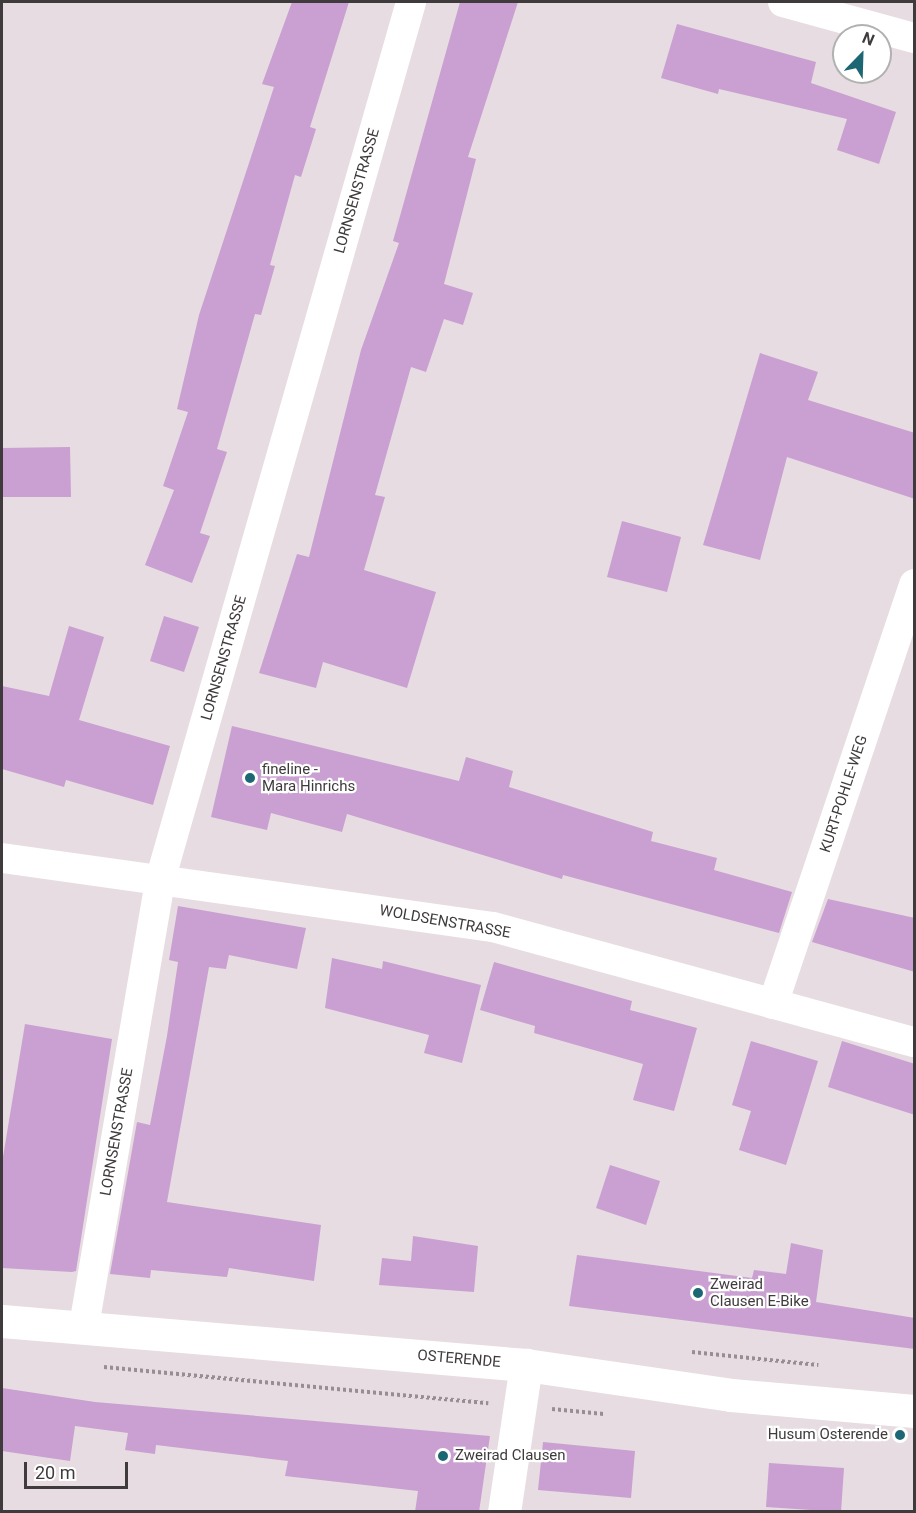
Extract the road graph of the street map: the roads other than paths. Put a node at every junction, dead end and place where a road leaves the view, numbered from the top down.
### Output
1 (411, 2) edge
2 (783, 2) edge
3 (915, 38) edge
4 (915, 584) edge
5 (2, 858) edge
6 (161, 878) junction
7 (773, 1004) junction
8 (915, 1042) edge
9 (2, 1321) edge
10 (84, 1326) junction
11 (526, 1365) junction
12 (915, 1411) edge
13 (504, 1512) edge

1 - 6 street, LORNSENSTRASSE
2 - 3 street
4 - 7 street, KURT-POHLE-WEG
5 - 6 street, WOLDSENSTRASSE
6 - 7 street, WOLDSENSTRASSE
6 - 10 street, LORNSENSTRASSE
7 - 8 street, WOLDSENSTRASSE
9 - 10 main road, OSTERENDE
10 - 11 main road, OSTERENDE
11 - 12 main road, OSTERENDE
11 - 13 main road

